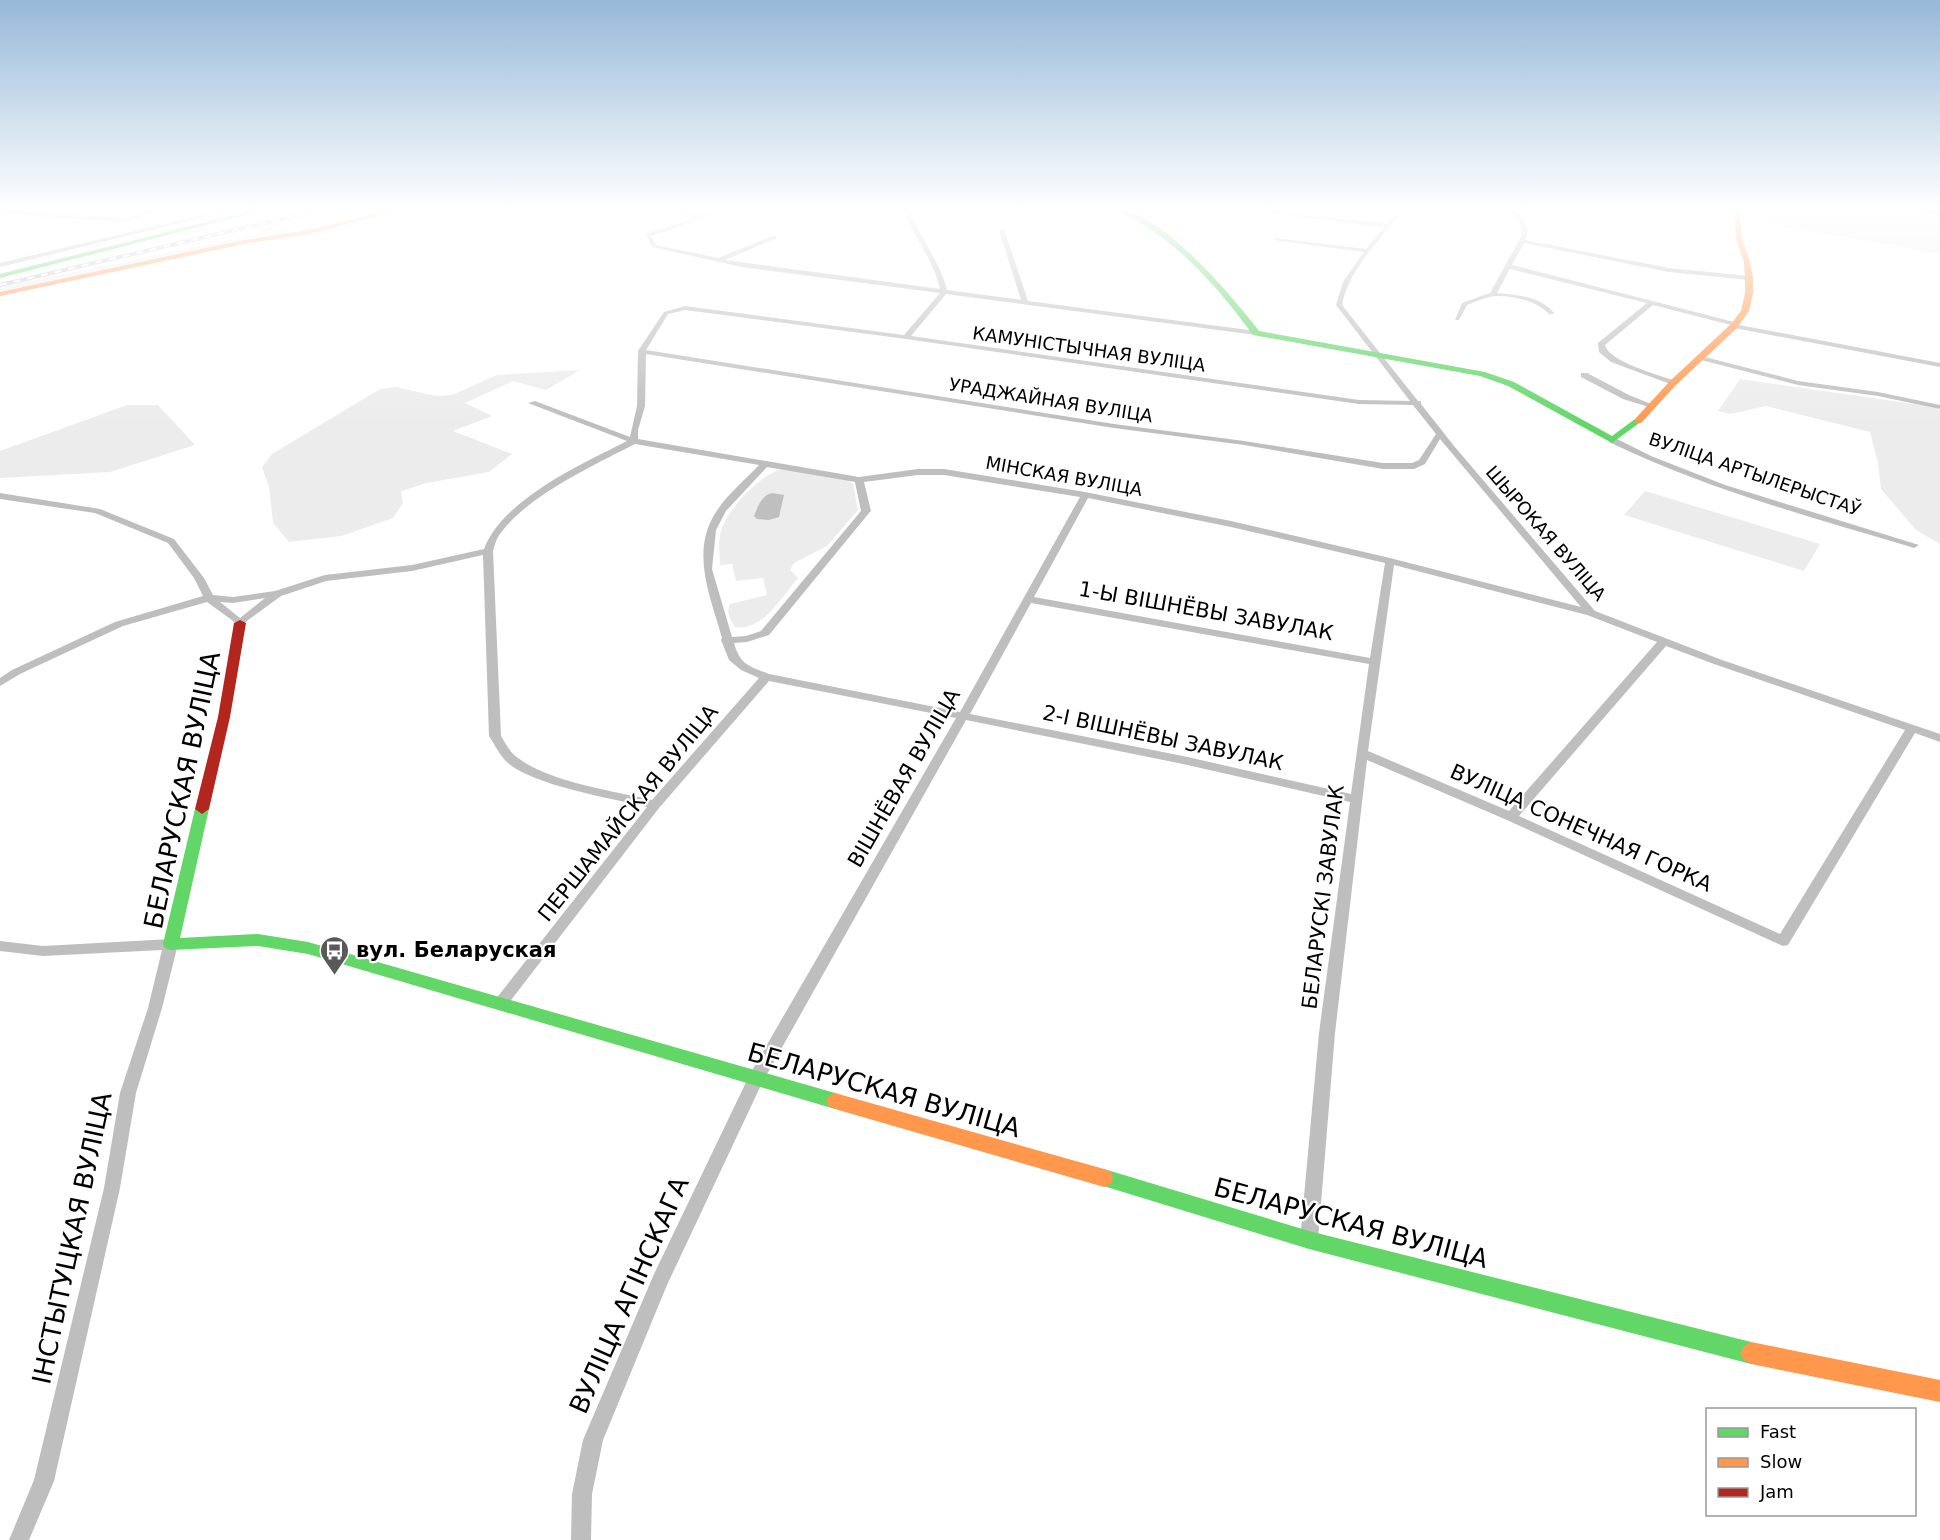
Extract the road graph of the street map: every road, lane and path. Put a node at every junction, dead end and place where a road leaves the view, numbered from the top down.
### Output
1 (62, 281) edge
2 (867, 281) edge
3 (943, 281) edge
4 (1018, 281) edge
5 (1211, 281) edge
6 (1348, 281) edge
7 (1500, 281) edge
8 (1563, 281) edge
9 (1749, 281) edge
10 (944, 292) junction
11 (0, 294) edge
12 (1493, 294) junction
13 (1025, 301) junction
14 (1650, 304) junction
15 (1551, 313) dead end
16 (1457, 319) dead end
17 (1735, 325) junction
18 (1256, 333) junction
19 (906, 337) junction
20 (642, 351) junction
21 (1380, 355) junction
22 (1700, 357) junction
23 (1940, 364) edge
24 (1584, 375) dead end
25 (1673, 383) junction
26 (532, 403) dead end
27 (1418, 403) junction
28 (1652, 406) junction
29 (1940, 407) edge
30 (1440, 433) junction
31 (1612, 440) junction
32 (634, 441) junction
33 (765, 464) junction
34 (859, 480) junction
35 (1084, 495) junction
36 (0, 496) edge
37 (1914, 544) dead end
38 (488, 551) junction
39 (1390, 561) junction
40 (277, 594) junction
41 (209, 598) junction
42 (1029, 599) junction
43 (1591, 613) junction
44 (240, 623) junction
45 (726, 640) junction
46 (1665, 640) junction
47 (1376, 662) junction
48 (766, 677) junction
49 (0, 683) edge
50 (961, 716) junction
51 (1912, 728) junction
52 (1940, 738) edge
53 (1362, 753) junction
54 (1356, 799) junction
55 (655, 805) junction
56 (1511, 817) junction
57 (171, 944) junction
58 (0, 946) edge
59 (500, 1004) junction
60 (756, 1079) junction
61 (1309, 1240) junction
62 (1940, 1391) edge
63 (19, 1540) edge
64 (581, 1540) edge

1 - 11 main road
2 - 10 street, ВУЛІЦА АРТЫЛЕРЫСТАЎ
3 - 10 street
4 - 13 street
5 - 18 main road
6 - 21 street, ШЫРОКАЯ ВУЛІЦА
7 - 12 street
8 - 14 street
9 - 17 main road
10 - 13 street, ВУЛІЦА АРТЫЛЕРЫСТАЎ
10 - 19 street
12 - 15 street
12 - 16 street
13 - 18 street, ВУЛІЦА АРТЫЛЕРЫСТАЎ
14 - 17 street
14 - 25 street
17 - 22 main road
17 - 23 street
18 - 21 main road, ВУЛІЦА АРТЫЛЕРЫСТАЎ
19 - 20 street, КАМУНІСТЫЧНАЯ ВУЛІЦА
19 - 27 street, КАМУНІСТЫЧНАЯ ВУЛІЦА
20 - 30 street, УРАДЖАЙНАЯ ВУЛІЦА
20 - 32 street
21 - 27 street, ШЫРОКАЯ ВУЛІЦА
21 - 31 main road, ВУЛІЦА АРТЫЛЕРЫСТАЎ
22 - 25 main road
22 - 29 street
24 - 28 street
25 - 28 main road
26 - 32 street, МІНСКАЯ ВУЛІЦА
27 - 30 street, ШЫРОКАЯ ВУЛІЦА
28 - 31 main road
30 - 43 street, ШЫРОКАЯ ВУЛІЦА
31 - 37 street, ВУЛІЦА АРТЫЛЕРЫСТАЎ
32 - 33 street, МІНСКАЯ ВУЛІЦА
32 - 38 street
33 - 34 street, МІНСКАЯ ВУЛІЦА
33 - 45 street, 2-І ВІШНЁВЫ ЗАВУЛАК
34 - 35 street, МІНСКАЯ ВУЛІЦА
34 - 45 street
35 - 39 street, МІНСКАЯ ВУЛІЦА
35 - 42 street, ВІШНЁВАЯ ВУЛІЦА
36 - 41 street
38 - 40 street
38 - 55 street
39 - 43 street, МІНСКАЯ ВУЛІЦА
39 - 47 street, БЕЛАРУСКІ ЗАВУЛАК
40 - 41 street
40 - 44 street
41 - 44 street
41 - 49 street
42 - 47 street, 1-Ы ВІШНЁВЫ ЗАВУЛАК
42 - 50 street, ВІШНЁВАЯ ВУЛІЦА
43 - 46 street, ШЫРОКАЯ ВУЛІЦА
44 - 57 main road, БЕЛАРУСКАЯ ВУЛІЦА
45 - 48 street, 2-І ВІШНЁВЫ ЗАВУЛАК
46 - 51 street, ШЫРОКАЯ ВУЛІЦА
46 - 56 street
47 - 53 street, БЕЛАРУСКІ ЗАВУЛАК
48 - 50 street, 2-І ВІШНЁВЫ ЗАВУЛАК
48 - 55 street, ПЕРШАМАЙСКАЯ ВУЛІЦА
50 - 54 street, 2-І ВІШНЁВЫ ЗАВУЛАК
50 - 60 street, ВІШНЁВАЯ ВУЛІЦА
51 - 52 street, ШЫРОКАЯ ВУЛІЦА
51 - 56 street, ВУЛІЦА СОНЕЧНАЯ ГОРКА
53 - 54 street, БЕЛАРУСКІ ЗАВУЛАК
53 - 56 street, ВУЛІЦА СОНЕЧНАЯ ГОРКА
54 - 61 street, БЕЛАРУСКІ ЗАВУЛАК
55 - 59 street, ПЕРШАМАЙСКАЯ ВУЛІЦА
57 - 58 street
57 - 59 main road, БЕЛАРУСКАЯ ВУЛІЦА
57 - 63 street, ІНСТЫТУЦКАЯ ВУЛІЦА
59 - 60 main road, БЕЛАРУСКАЯ ВУЛІЦА
60 - 61 main road, БЕЛАРУСКАЯ ВУЛІЦА
60 - 64 street, ВУЛІЦА АГІНСКАГА
61 - 62 main road, БЕЛАРУСКАЯ ВУЛІЦА

